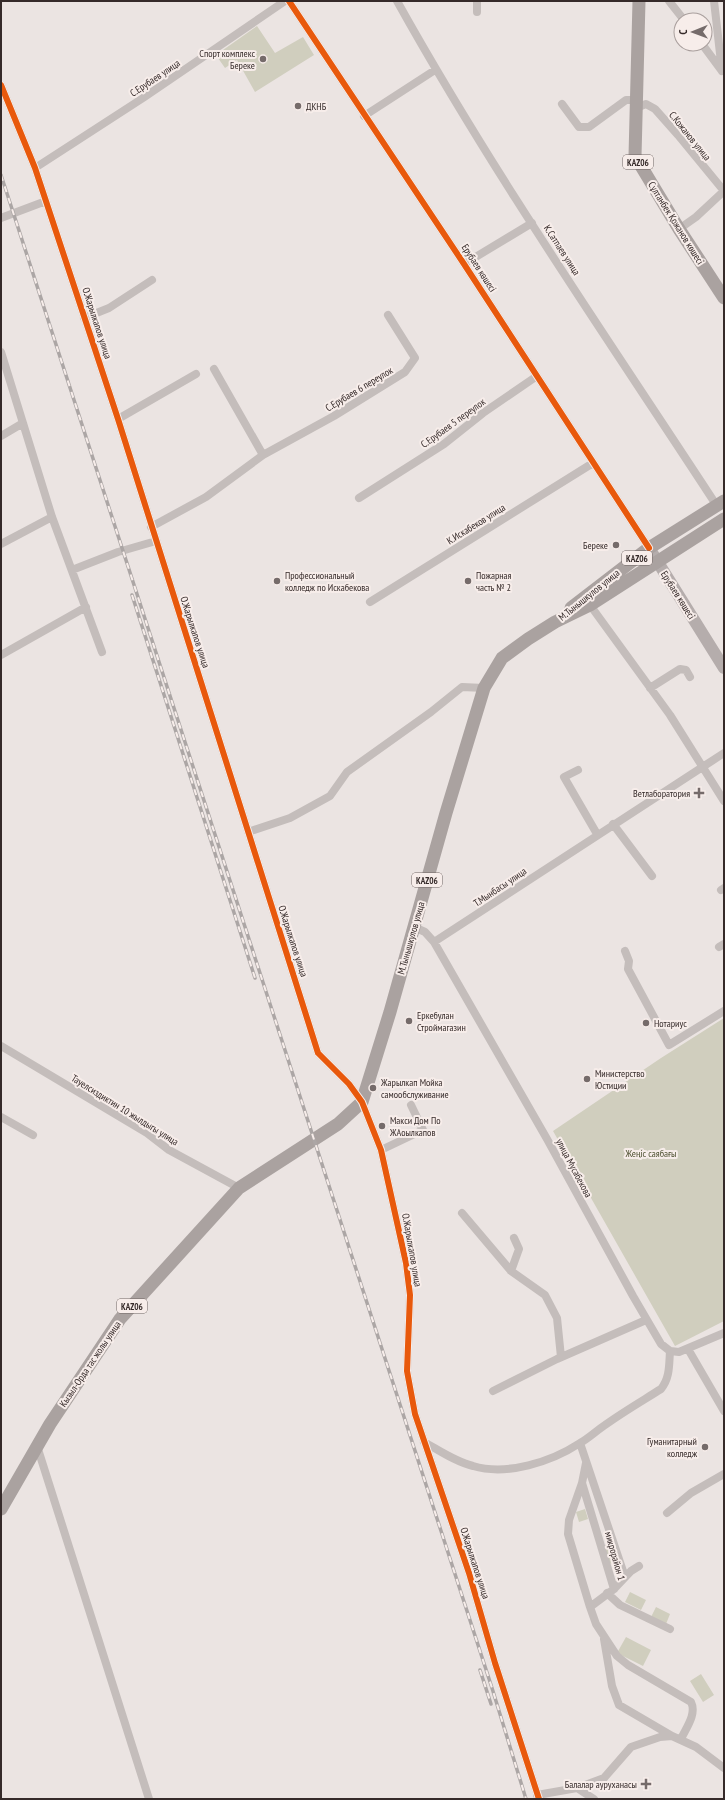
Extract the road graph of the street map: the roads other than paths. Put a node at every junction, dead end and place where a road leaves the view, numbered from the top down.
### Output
1 (285, 1) edge
2 (289, 1) edge
3 (397, 1) edge
4 (477, 1) edge
5 (639, 1) edge
6 (669, 1) edge
7 (714, 1) edge
8 (477, 12) dead end
9 (678, 12) edge
10 (708, 52) edge
11 (435, 70) junction
12 (723, 72) edge
13 (1, 85) edge
14 (562, 104) dead end
15 (637, 104) junction
16 (364, 116) junction
17 (35, 168) junction
18 (724, 191) edge
19 (46, 201) junction
20 (1, 218) edge
21 (532, 223) junction
22 (679, 229) junction
23 (464, 264) junction
24 (152, 280) dead end
25 (724, 298) edge
26 (388, 315) dead end
27 (84, 318) junction
28 (1, 352) edge
29 (214, 369) dead end
30 (196, 374) dead end
31 (538, 376) junction
32 (118, 420) junction
33 (23, 423) junction
34 (1, 436) edge
35 (263, 455) junction
36 (593, 463) junction
37 (359, 498) dead end
38 (721, 503) edge
39 (52, 517) junction
40 (724, 519) edge
41 (152, 527) junction
42 (156, 541) junction
43 (1, 544) edge
44 (649, 548) junction
45 (658, 562) junction
46 (72, 570) junction
47 (370, 602) dead end
48 (590, 605) junction
49 (86, 607) junction
50 (555, 622) junction
51 (102, 652) dead end
52 (1, 655) edge
53 (724, 668) edge
54 (690, 677) dead end
55 (484, 688) junction
56 (650, 688) junction
57 (724, 753) edge
58 (703, 766) junction
59 (578, 770) dead end
60 (724, 801) edge
61 (613, 824) junction
62 (248, 832) junction
63 (598, 834) junction
64 (652, 876) dead end
65 (414, 927) junction
66 (434, 942) junction
67 (625, 951) dead end
68 (724, 1011) edge
69 (1, 1046) edge
70 (362, 1102) junction
71 (411, 1105) dead end
72 (1, 1117) edge
73 (32, 1135) dead end
74 (381, 1150) junction
75 (239, 1188) junction
76 (462, 1213) dead end
77 (514, 1238) dead end
78 (511, 1271) junction
79 (646, 1320) junction
80 (724, 1333) edge
81 (688, 1349) junction
82 (670, 1351) junction
83 (562, 1357) junction
84 (493, 1391) dead end
85 (724, 1411) edge
86 (424, 1442) junction
87 (580, 1444) junction
88 (37, 1446) junction
89 (586, 1462) junction
90 (724, 1474) edge
91 (582, 1483) junction
92 (1, 1509) edge
93 (667, 1513) dead end
94 (638, 1566) dead end
95 (625, 1577) junction
96 (611, 1591) junction
97 (590, 1607) junction
98 (670, 1630) dead end
99 (603, 1634) junction
100 (672, 1736) junction
101 (681, 1739) junction
102 (724, 1768) edge
103 (577, 1788) junction
104 (538, 1797) edge
105 (149, 1799) edge
106 (594, 1799) edge

1 - 17 street, С.Ерубаев улица
2 - 16 street, Ерубаев көшесі
3 - 11 street, К.Сатпаев улица
4 - 8 street
5 - 15 main road, Сұлтанбек Қожанов көшесі / KАZ06
6 - 9 street
7 - 12 street
10 - 12 street
11 - 16 street
11 - 21 street, К.Сатпаев улица
13 - 17 street, О.Жарылкапов улица
14 - 15 street, С.Кожанов улица
15 - 18 street, С.Кожанов улица
15 - 22 main road, Сұлтанбек Қожанов көшесі / KАZ06
16 - 23 street, Ерубаев көшесі
17 - 19 street, О.Жарылкапов улица
18 - 22 street
19 - 20 street
19 - 27 street, О.Жарылкапов улица
21 - 23 street
21 - 38 street, К.Сатпаев улица
22 - 25 main road, Сұлтанбек Қожанов көшесі / KАZ06
23 - 31 street, Ерубаев көшесі
24 - 27 street, О.Жарылкапов улица
26 - 35 street, С.Ерубаев 6 переулок
27 - 32 street, О.Жарылкапов улица
28 - 33 street
29 - 35 street
30 - 32 street
31 - 36 street, Ерубаев көшесі
31 - 37 street, С.Ерубаев 5 переулок
32 - 41 street, О.Жарылкапов улица
33 - 34 street
33 - 39 street
35 - 41 street, С.Ерубаев 6 переулок
36 - 44 street, Ерубаев көшесі
36 - 47 street, К.Искабеков улица
38 - 44 main road, М.Тынышкулов улица / KАZ06
39 - 43 street
39 - 46 street
40 - 45 main road, М.Тынышкулов улица / KАZ06
41 - 42 street, О.Жарылкапов улица
42 - 46 street
42 - 62 street, О.Жарылкапов улица
44 - 45 main road, Ерубаев көшесі
44 - 50 main road, М.Тынышкулов улица / KАZ06
45 - 48 main road, М.Тынышкулов улица / KАZ06
45 - 53 main road, Ерубаев көшесі
46 - 49 street
48 - 50 main road, М.Тынышкулов улица / KАZ06
48 - 56 street
49 - 51 street
49 - 52 street
50 - 55 main road, М.Тынышкулов улица / KАZ06
54 - 56 street
55 - 62 street
55 - 65 main road, М.Тынышкулов улица / KАZ06
56 - 58 street
57 - 58 street, Т.Мынбасы улица
58 - 60 street
58 - 61 street, Т.Мынбасы улица
59 - 63 street
61 - 63 street, Т.Мынбасы улица
61 - 64 street
62 - 70 street, О.Жарылкапов улица
63 - 66 street, Т.Мынбасы улица
65 - 66 street
65 - 70 main road, М.Тынышкулов улица / KАZ06
66 - 79 street, улица Мусабекова
67 - 68 street
69 - 75 street, Тауелсиздиктин 10 жылдыгы улица
70 - 74 street, О.Жарылкапов улица
70 - 75 main road, Кызыл-Орда тас жолы улица / KАZ06
71 - 74 street
72 - 73 street
74 - 86 street, О.Жарылкапов улица
75 - 88 main road, Кызыл-Орда тас жолы улица / KАZ06
76 - 78 street
77 - 78 street
78 - 83 street
79 - 82 street, улица Мусабекова
79 - 83 street
80 - 81 street
81 - 82 street
81 - 85 street
82 - 87 street
83 - 84 street
86 - 87 street
86 - 104 street, О.Жарылкапов улица
87 - 89 street
88 - 92 main road, Кызыл-Орда тас жолы улица / KАZ06
88 - 105 street
89 - 91 street, микрорайон 1
89 - 95 street
90 - 93 street
91 - 96 street, микрорайон 1
91 - 97 street
94 - 95 street
95 - 96 street
96 - 97 street, микрорайон 1
96 - 98 street
97 - 99 street
99 - 100 street
99 - 101 street
100 - 101 street
100 - 103 street
101 - 102 street
103 - 104 street
103 - 106 street

